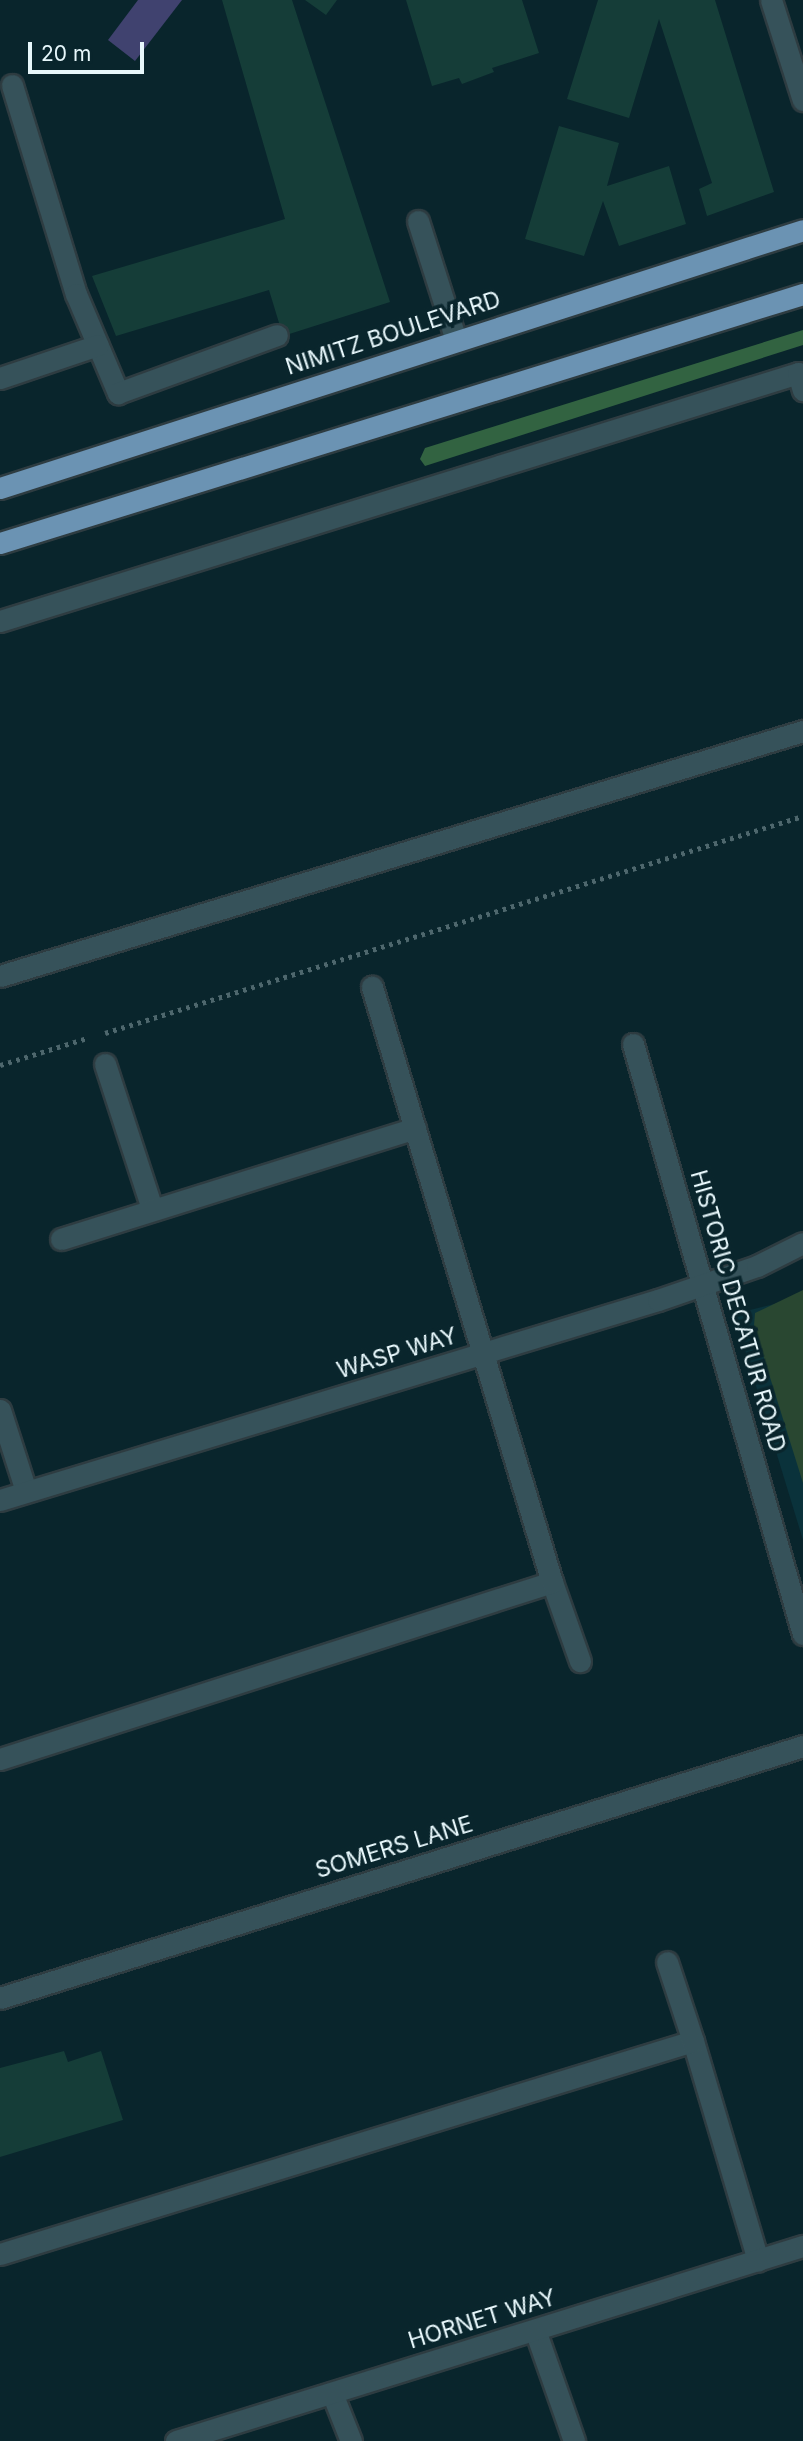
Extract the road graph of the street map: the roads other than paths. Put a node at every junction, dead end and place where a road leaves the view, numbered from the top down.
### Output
1 (771, 0) edge
2 (12, 85) dead end
3 (802, 92) edge
4 (418, 221) dead end
5 (803, 230) edge
6 (803, 294) edge
7 (277, 335) dead end
8 (456, 340) junction
9 (98, 345) junction
10 (0, 378) edge
11 (800, 381) edge
12 (0, 488) edge
13 (0, 543) edge
14 (0, 621) edge
15 (803, 731) edge
16 (0, 976) edge
17 (372, 987) dead end
18 (633, 1044) dead end
19 (105, 1064) dead end
20 (415, 1128) junction
21 (152, 1209) junction
22 (61, 1239) dead end
23 (803, 1243) edge
24 (705, 1284) junction
25 (483, 1355) junction
26 (0, 1410) edge
27 (26, 1491) junction
28 (0, 1500) edge
29 (552, 1582) junction
30 (803, 1634) edge
31 (580, 1661) dead end
32 (803, 1746) edge
33 (0, 1759) edge
34 (667, 1962) dead end
35 (0, 1998) edge
36 (693, 2041) junction
37 (803, 2246) edge
38 (0, 2254) edge
39 (758, 2261) junction
40 (535, 2330) junction
41 (332, 2392) junction
42 (176, 2441) edge
43 (351, 2441) edge
44 (574, 2441) edge

1 - 3 street
2 - 9 street
4 - 8 street
5 - 8 main road, NIMITZ BOULEVARD
6 - 13 main road
7 - 9 street
8 - 12 main road, NIMITZ BOULEVARD
9 - 10 street
11 - 14 street
15 - 16 street
17 - 20 street
18 - 24 street, HISTORIC DECATUR ROAD
19 - 21 street
20 - 21 street
20 - 25 street
21 - 22 street
23 - 24 street, WASP WAY
24 - 25 street, WASP WAY
24 - 30 street, HISTORIC DECATUR ROAD
25 - 27 street, WASP WAY
25 - 29 street
26 - 27 street
27 - 28 street, WASP WAY
29 - 31 street
29 - 33 street
32 - 35 street, SOMERS LANE
34 - 36 street
36 - 38 street
36 - 39 street
37 - 39 street, HORNET WAY
39 - 40 street, HORNET WAY
40 - 41 street, HORNET WAY
40 - 44 street
41 - 42 street, HORNET WAY
41 - 43 street

